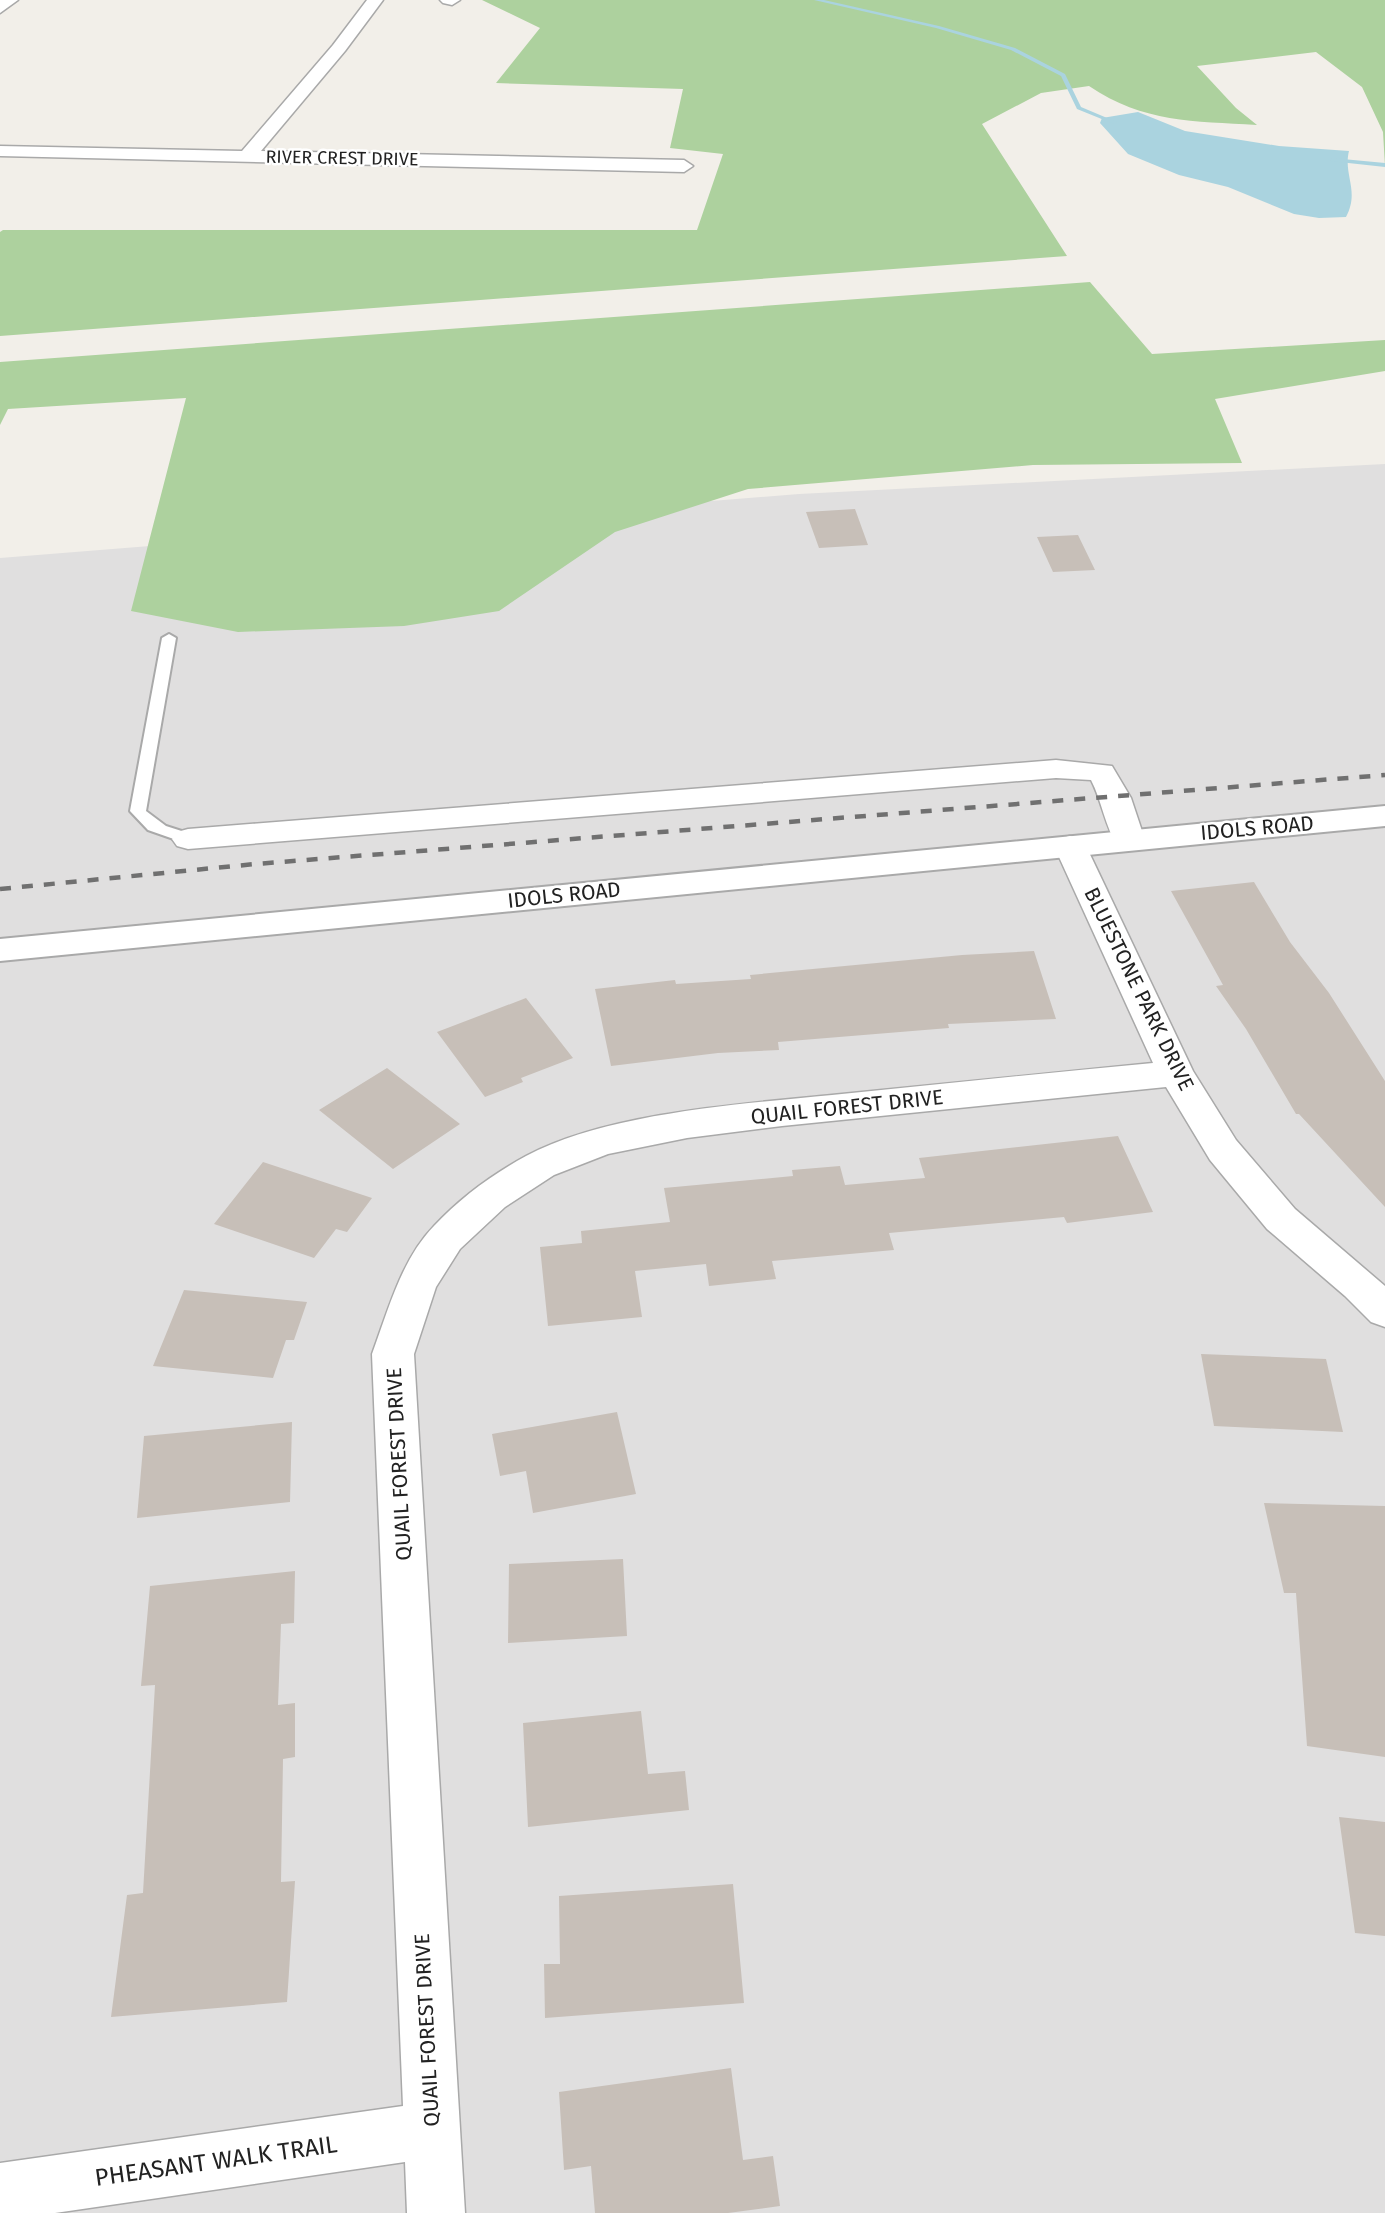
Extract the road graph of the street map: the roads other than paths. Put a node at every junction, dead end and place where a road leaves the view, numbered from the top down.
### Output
1 (10, 0) edge
2 (375, 0) edge
3 (0, 8) edge
4 (0, 151) edge
5 (247, 156) junction
6 (684, 166) dead end
7 (169, 638) dead end
8 (1385, 816) edge
9 (188, 838) joint
10 (1129, 840) junction
11 (1070, 846) junction
12 (0, 950) edge
13 (1176, 1073) junction
14 (1385, 1311) edge
15 (432, 2130) junction
16 (0, 2192) edge
17 (436, 2213) edge

1 - 3 street
2 - 5 street
4 - 5 street, RIVER CREST DRIVE
5 - 6 street, RIVER CREST DRIVE
7 - 9 lane
8 - 10 street, IDOLS ROAD
9 - 10 street
10 - 11 street, IDOLS ROAD
11 - 12 street, IDOLS ROAD
11 - 13 street, BLUESTONE PARK DRIVE
13 - 14 street, BLUESTONE PARK DRIVE
13 - 15 street, QUAIL FOREST DRIVE
15 - 16 street, PHEASANT WALK TRAIL
15 - 17 street, QUAIL FOREST DRIVE

